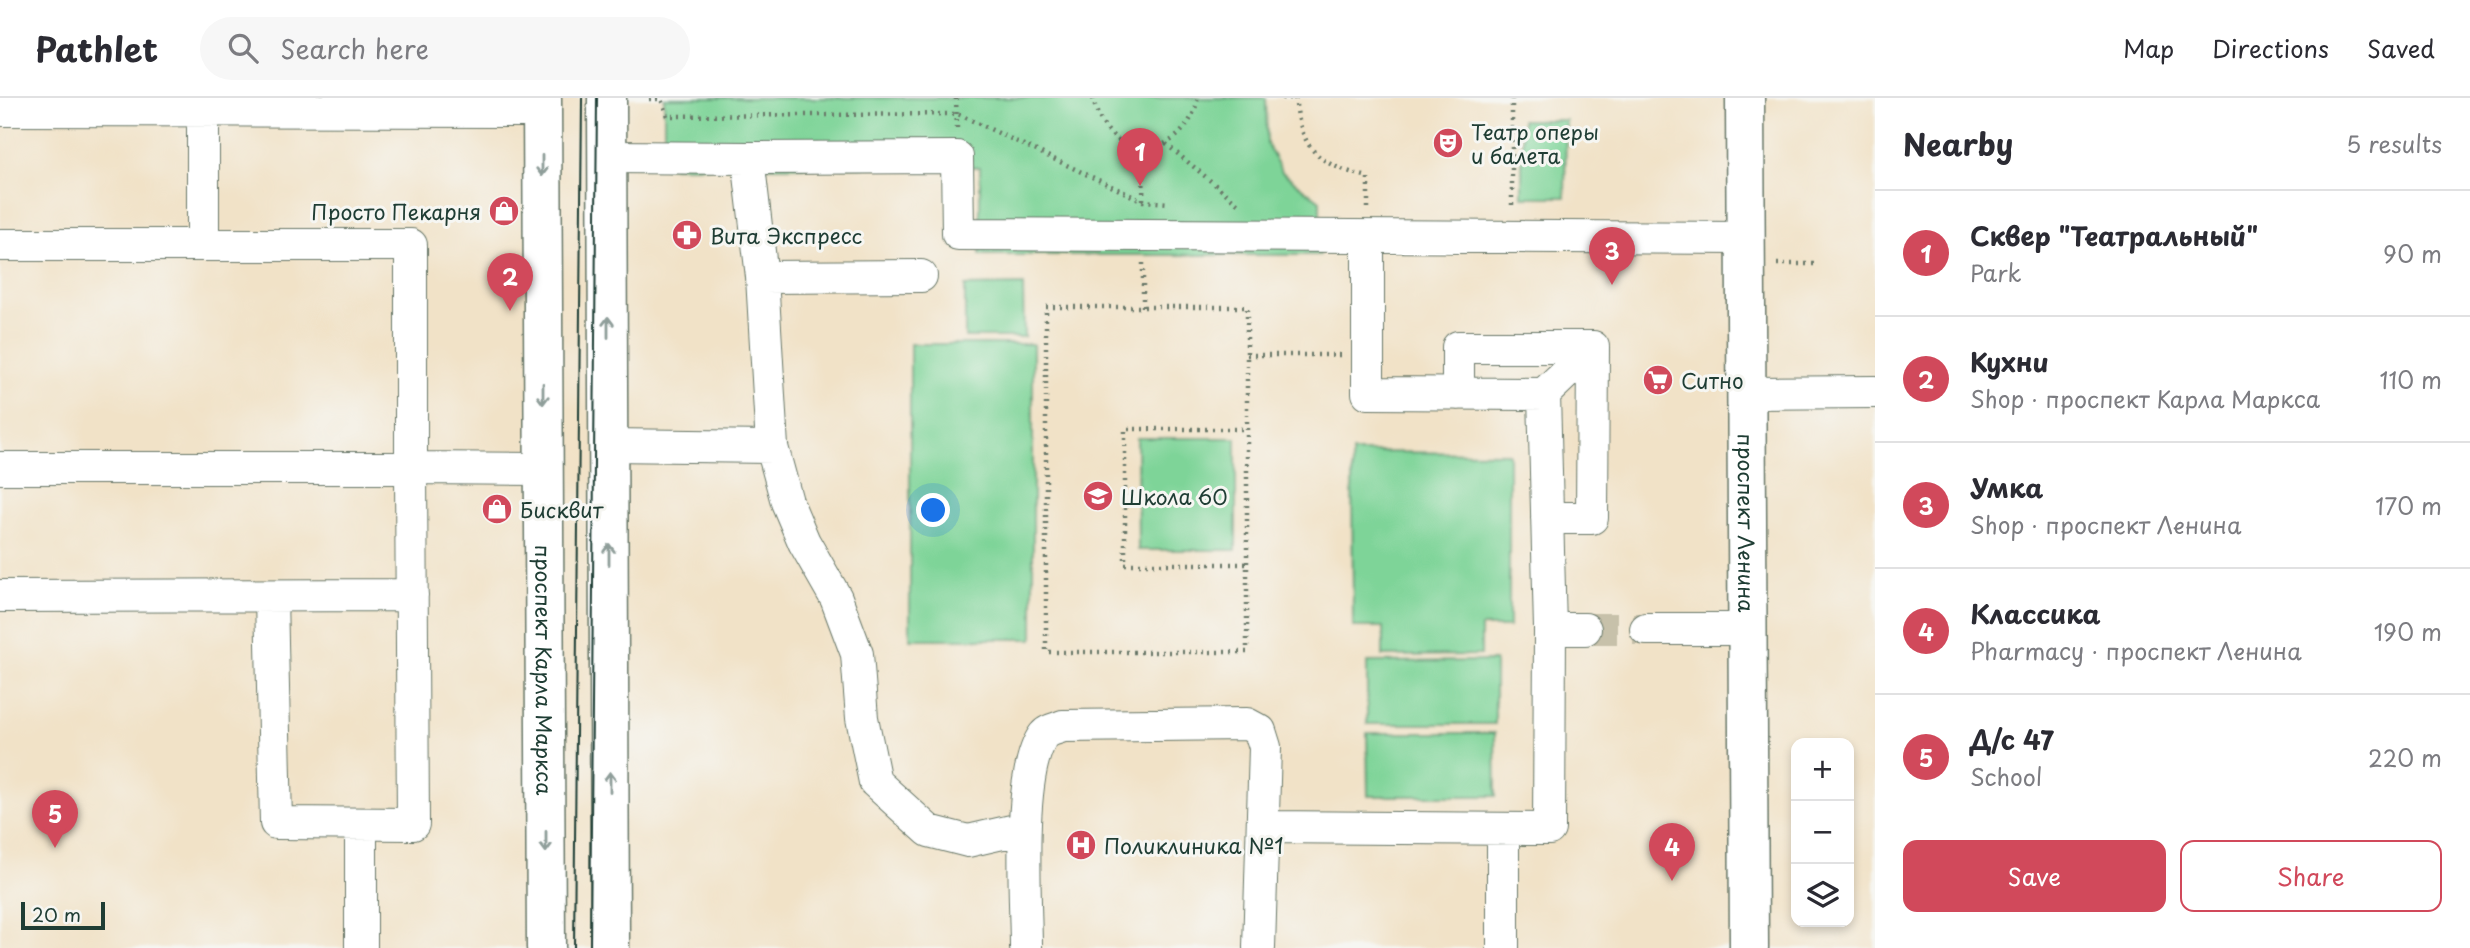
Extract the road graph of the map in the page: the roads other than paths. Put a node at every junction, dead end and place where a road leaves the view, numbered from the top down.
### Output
1 (607, 98) edge
2 (1745, 98) edge
3 (290, 104) edge
4 (542, 105) edge
5 (0, 110) edge
6 (203, 110) junction
7 (607, 157) junction
8 (748, 158) junction
9 (1368, 237) junction
10 (1746, 238) junction
11 (0, 245) edge
12 (203, 245) junction
13 (921, 276) dead end
14 (762, 277) junction
15 (1593, 348) junction
16 (1875, 392) edge
17 (1747, 393) junction
18 (1458, 394) junction
19 (1544, 394) junction
20 (608, 445) junction
21 (772, 447) junction
22 (0, 468) edge
23 (411, 468) junction
24 (544, 469) junction
25 (1547, 518) junction
26 (412, 595) junction
27 (0, 596) edge
28 (271, 597) junction
29 (1550, 629) junction
30 (1585, 629) tunnel mouth
31 (1646, 629) tunnel mouth
32 (1748, 629) junction
33 (361, 824) junction
34 (1264, 827) junction
35 (1024, 828) junction
36 (1503, 829) junction
37 (361, 948) edge
38 (547, 948) edge
39 (610, 948) edge
40 (1026, 948) edge
41 (1259, 948) edge
42 (1503, 948) edge
43 (1749, 948) edge

1 - 7 main road
2 - 10 main road, проспект Ленина
3 - 4 street
3 - 6 street
4 -> 24 main road, проспект Карла Маркса
5 - 6 street
6 - 12 street
7 - 8 street
20 -> 7 main road
8 - 9 street
8 - 14 street
9 - 10 street
9 - 18 street
10 - 17 main road, проспект Ленина
11 - 12 street
12 - 23 street
13 - 14 street
14 - 21 street
15 - 18 street
15 - 19 street
15 - 25 street
16 - 17 street
17 - 32 main road, проспект Ленина
18 - 19 street
19 - 25 street
20 - 21 street
39 -> 20 main road
21 - 35 street
22 - 23 street
23 - 24 street
23 - 26 street
24 -> 38 main road, проспект Карла Маркса
25 - 29 street
26 - 28 street
26 - 33 street
27 - 28 street
28 - 33 street
29 - 30 street
29 - 36 street
31 - 32 street
32 - 43 main road, проспект Ленина
33 - 37 street
34 - 35 street
34 - 36 street
34 - 41 street
35 - 40 street
36 - 42 street

